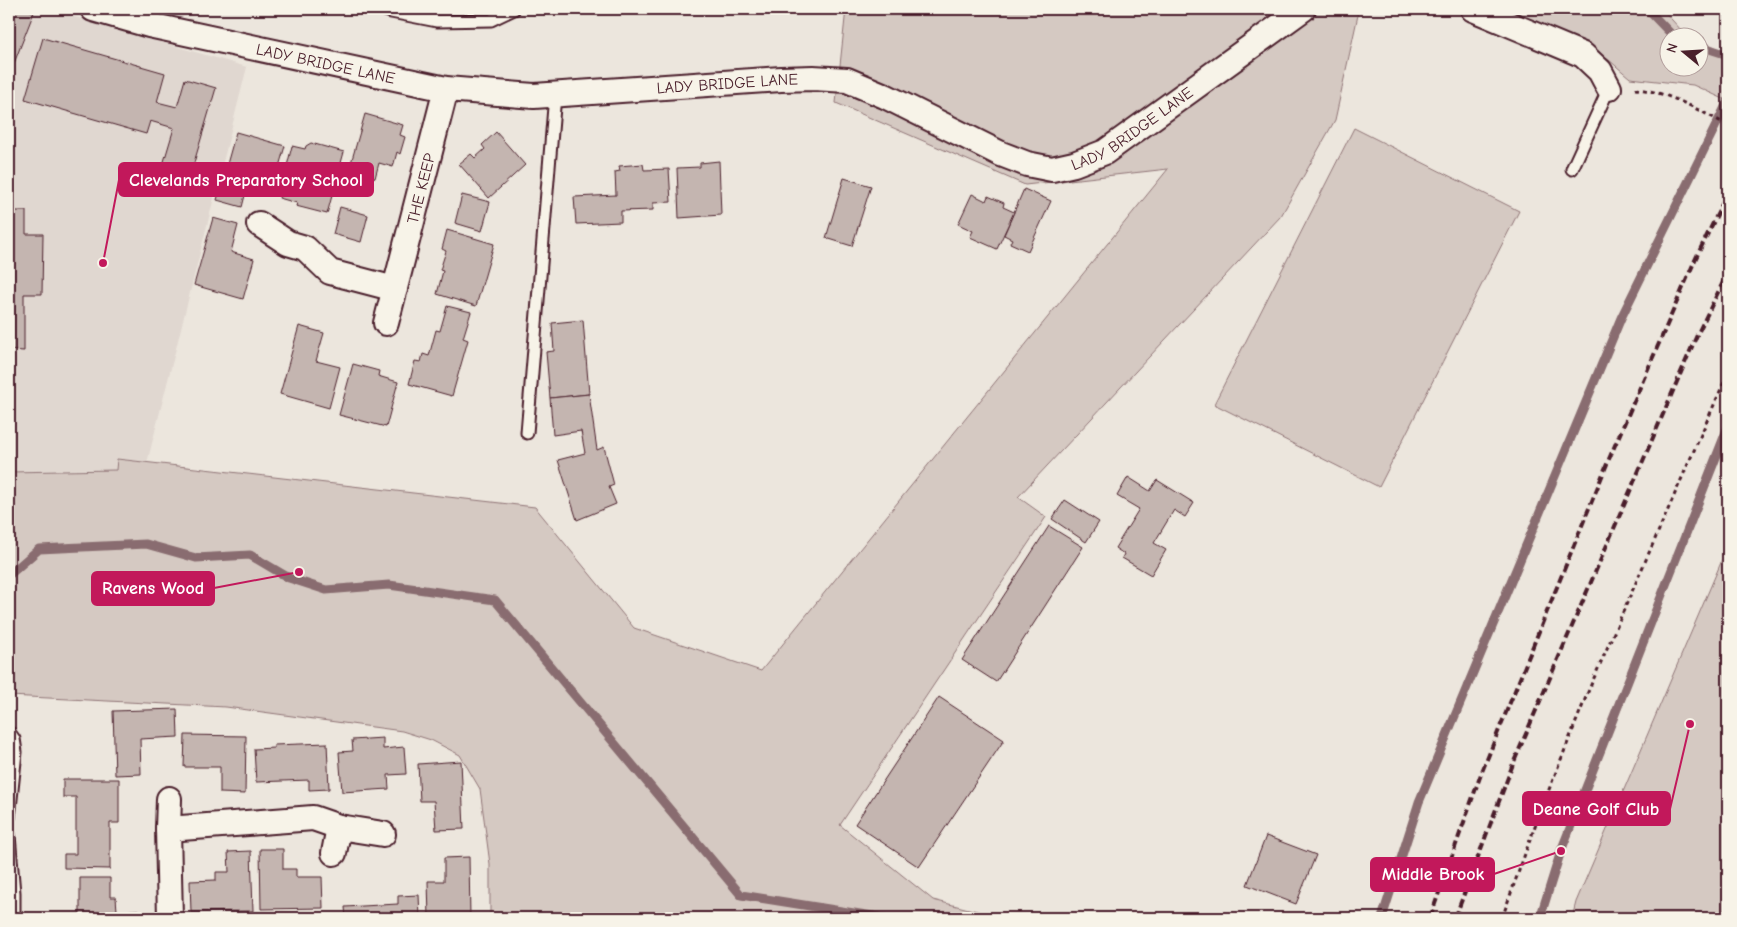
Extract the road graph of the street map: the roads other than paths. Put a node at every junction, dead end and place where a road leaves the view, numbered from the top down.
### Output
1 (93, 9) edge
2 (382, 9) edge
3 (514, 9) edge
4 (1303, 9) edge
5 (1473, 9) edge
6 (1609, 88) joint
7 (446, 89) junction
8 (555, 95) junction
9 (1572, 169) dead end
10 (259, 224) dead end
11 (395, 289) junction
12 (386, 323) dead end
13 (527, 433) dead end
14 (9, 732) edge
15 (170, 799) dead end
16 (9, 818) edge
17 (339, 827) junction
18 (168, 829) junction
19 (383, 834) dead end
20 (9, 836) edge
21 (334, 853) dead end
22 (14, 918) edge
23 (170, 918) edge

1 - 7 street, LADY BRIDGE LANE
2 - 3 lane
4 - 8 street, LADY BRIDGE LANE
5 - 6 street
6 - 9 lane
7 - 8 street, LADY BRIDGE LANE
7 - 11 street, THE KEEP
8 - 13 lane
10 - 11 street
11 - 12 street, THE KEEP
14 - 16 lane
15 - 18 street
17 - 18 street
17 - 19 street
17 - 21 street
18 - 23 street
20 - 22 lane

